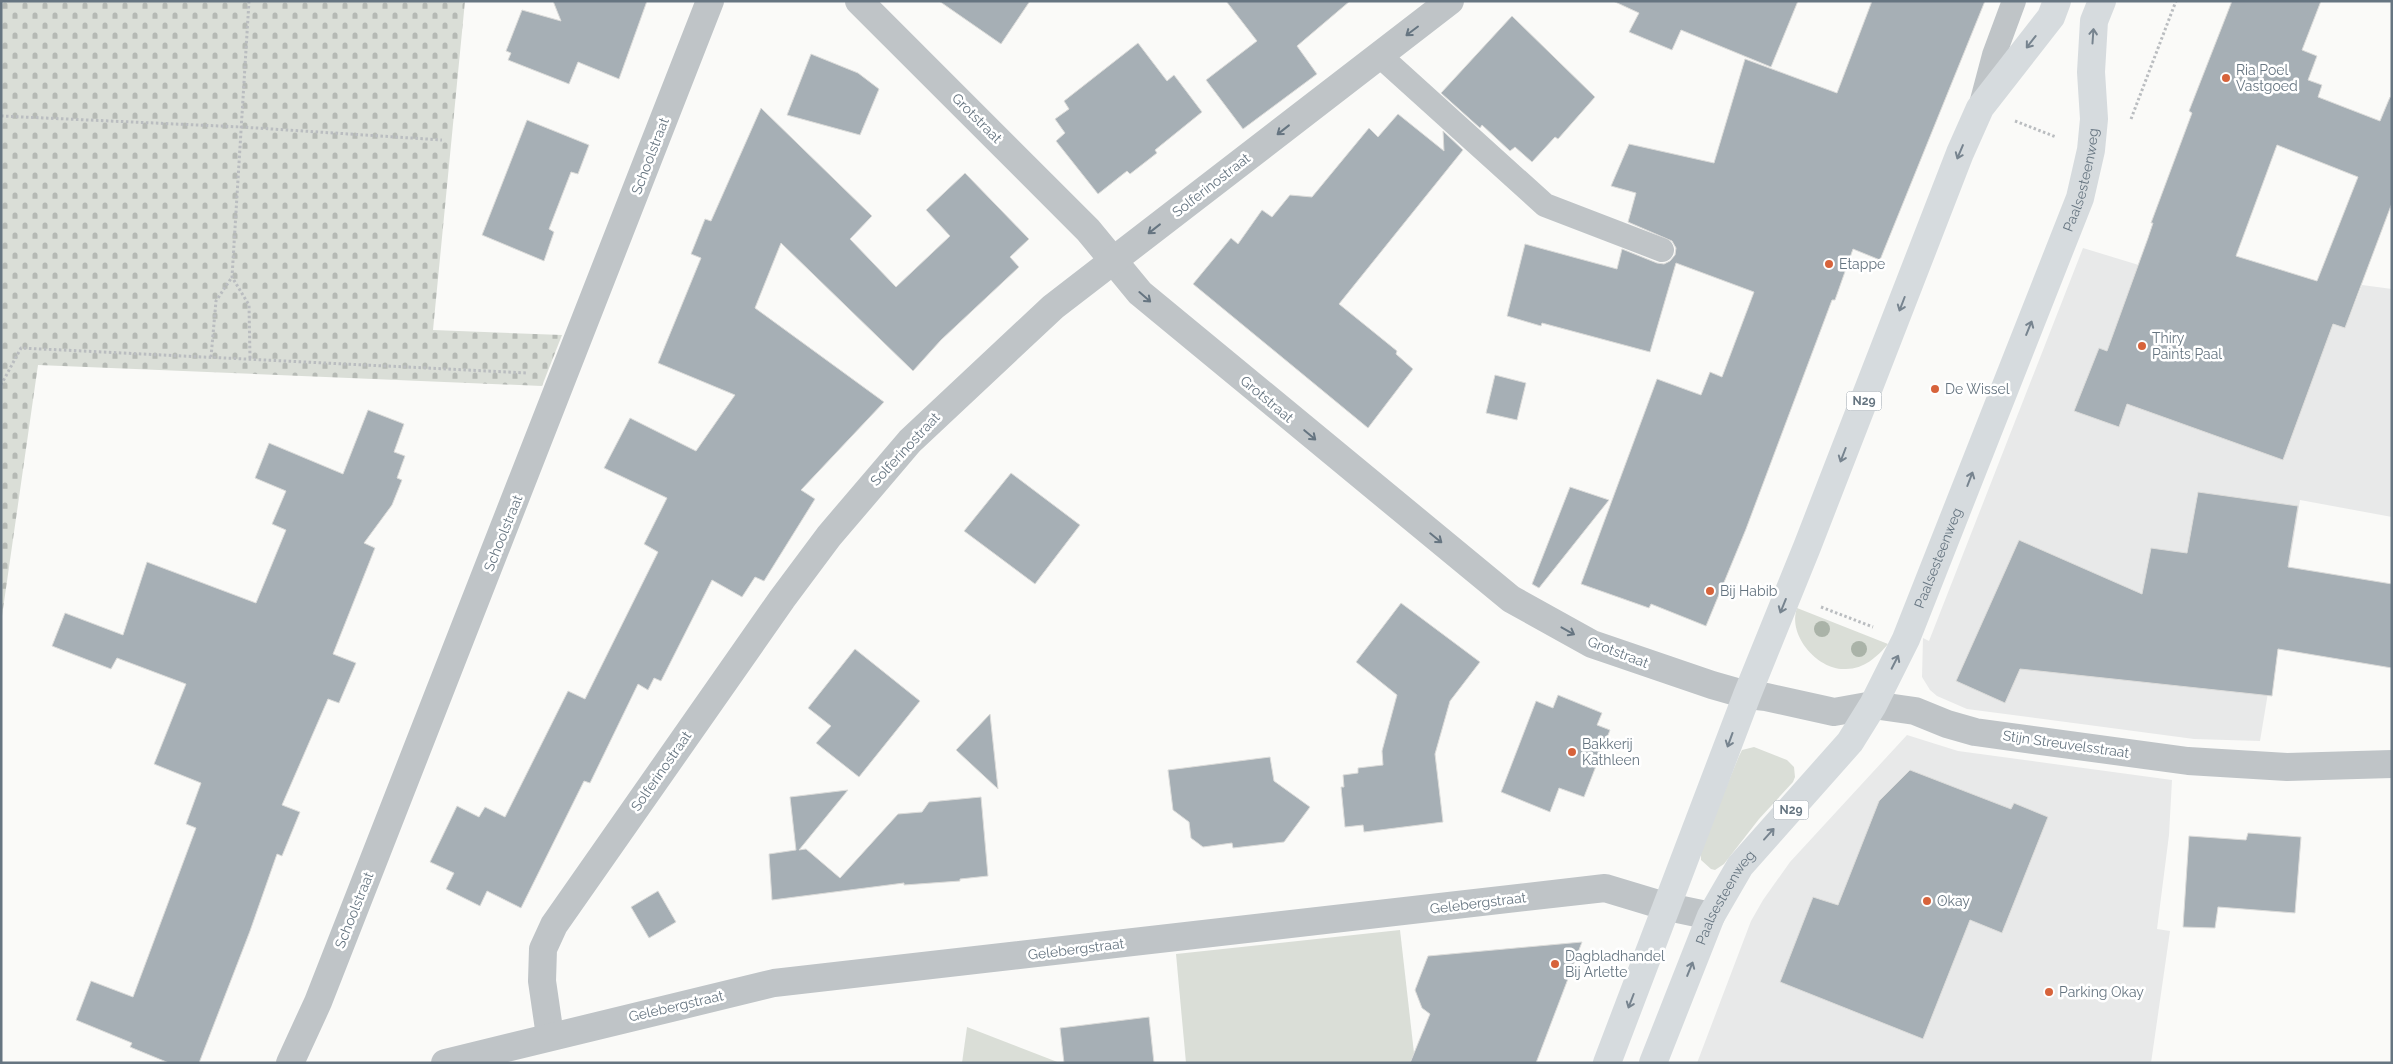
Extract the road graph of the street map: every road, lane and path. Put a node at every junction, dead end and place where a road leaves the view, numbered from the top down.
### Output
1 (249, 1) edge
2 (710, 1) edge
3 (859, 1) edge
4 (1450, 1) edge
5 (2014, 1) edge
6 (2057, 1) edge
7 (2102, 1) edge
8 (2176, 1) edge
9 (1379, 56) junction
10 (1980, 108) junction
11 (1, 116) edge
12 (241, 128) junction
13 (442, 140) dead end
14 (2090, 150) junction
15 (1662, 250) dead end
16 (1112, 261) junction
17 (232, 277) junction
18 (211, 357) junction
19 (250, 359) junction
20 (566, 374) junction
21 (1, 384) edge
22 (1788, 595) junction
23 (1906, 639) junction
24 (1747, 695) junction
25 (1873, 705) junction
26 (2392, 764) edge
27 (1668, 907) junction
28 (1711, 916) junction
29 (550, 1036) junction
30 (290, 1063) edge
31 (445, 1063) edge
32 (1607, 1063) edge
33 (1653, 1063) edge

1 - 12 path
2 - 20 street, Schoolstraat
3 - 16 street, Grotstraat
4 -> 9 street, Solferinostraat
5 - 10 lane
6 -> 10 main road, N29
14 -> 7 main road, Paalsesteenweg / N29
8 - 14 path
9 - 15 lane
9 -> 16 street, Solferinostraat
10 - 14 path
10 -> 22 main road, N29
11 - 12 path
12 - 13 path
12 - 17 path
23 -> 14 main road, Paalsesteenweg / N29
16 -> 24 street, Grotstraat
16 - 29 street, Solferinostraat
17 - 18 path
17 - 19 path
18 - 19 path
18 - 21 path
19 - 20 path
20 - 30 street, Schoolstraat
22 - 23 path
22 -> 24 main road, N29
25 -> 23 main road, Paalsesteenweg / N29
24 - 25 street, Stijn Streuvelsstraat
24 -> 27 main road, N29
25 - 26 street, Stijn Streuvelsstraat
28 -> 25 main road, Paalsesteenweg / N29
27 - 28 street, Gelebergstraat
27 - 29 street, Gelebergstraat
27 -> 32 main road, N29
33 -> 28 main road, Paalsesteenweg / N29
29 - 31 street, Gelebergstraat

